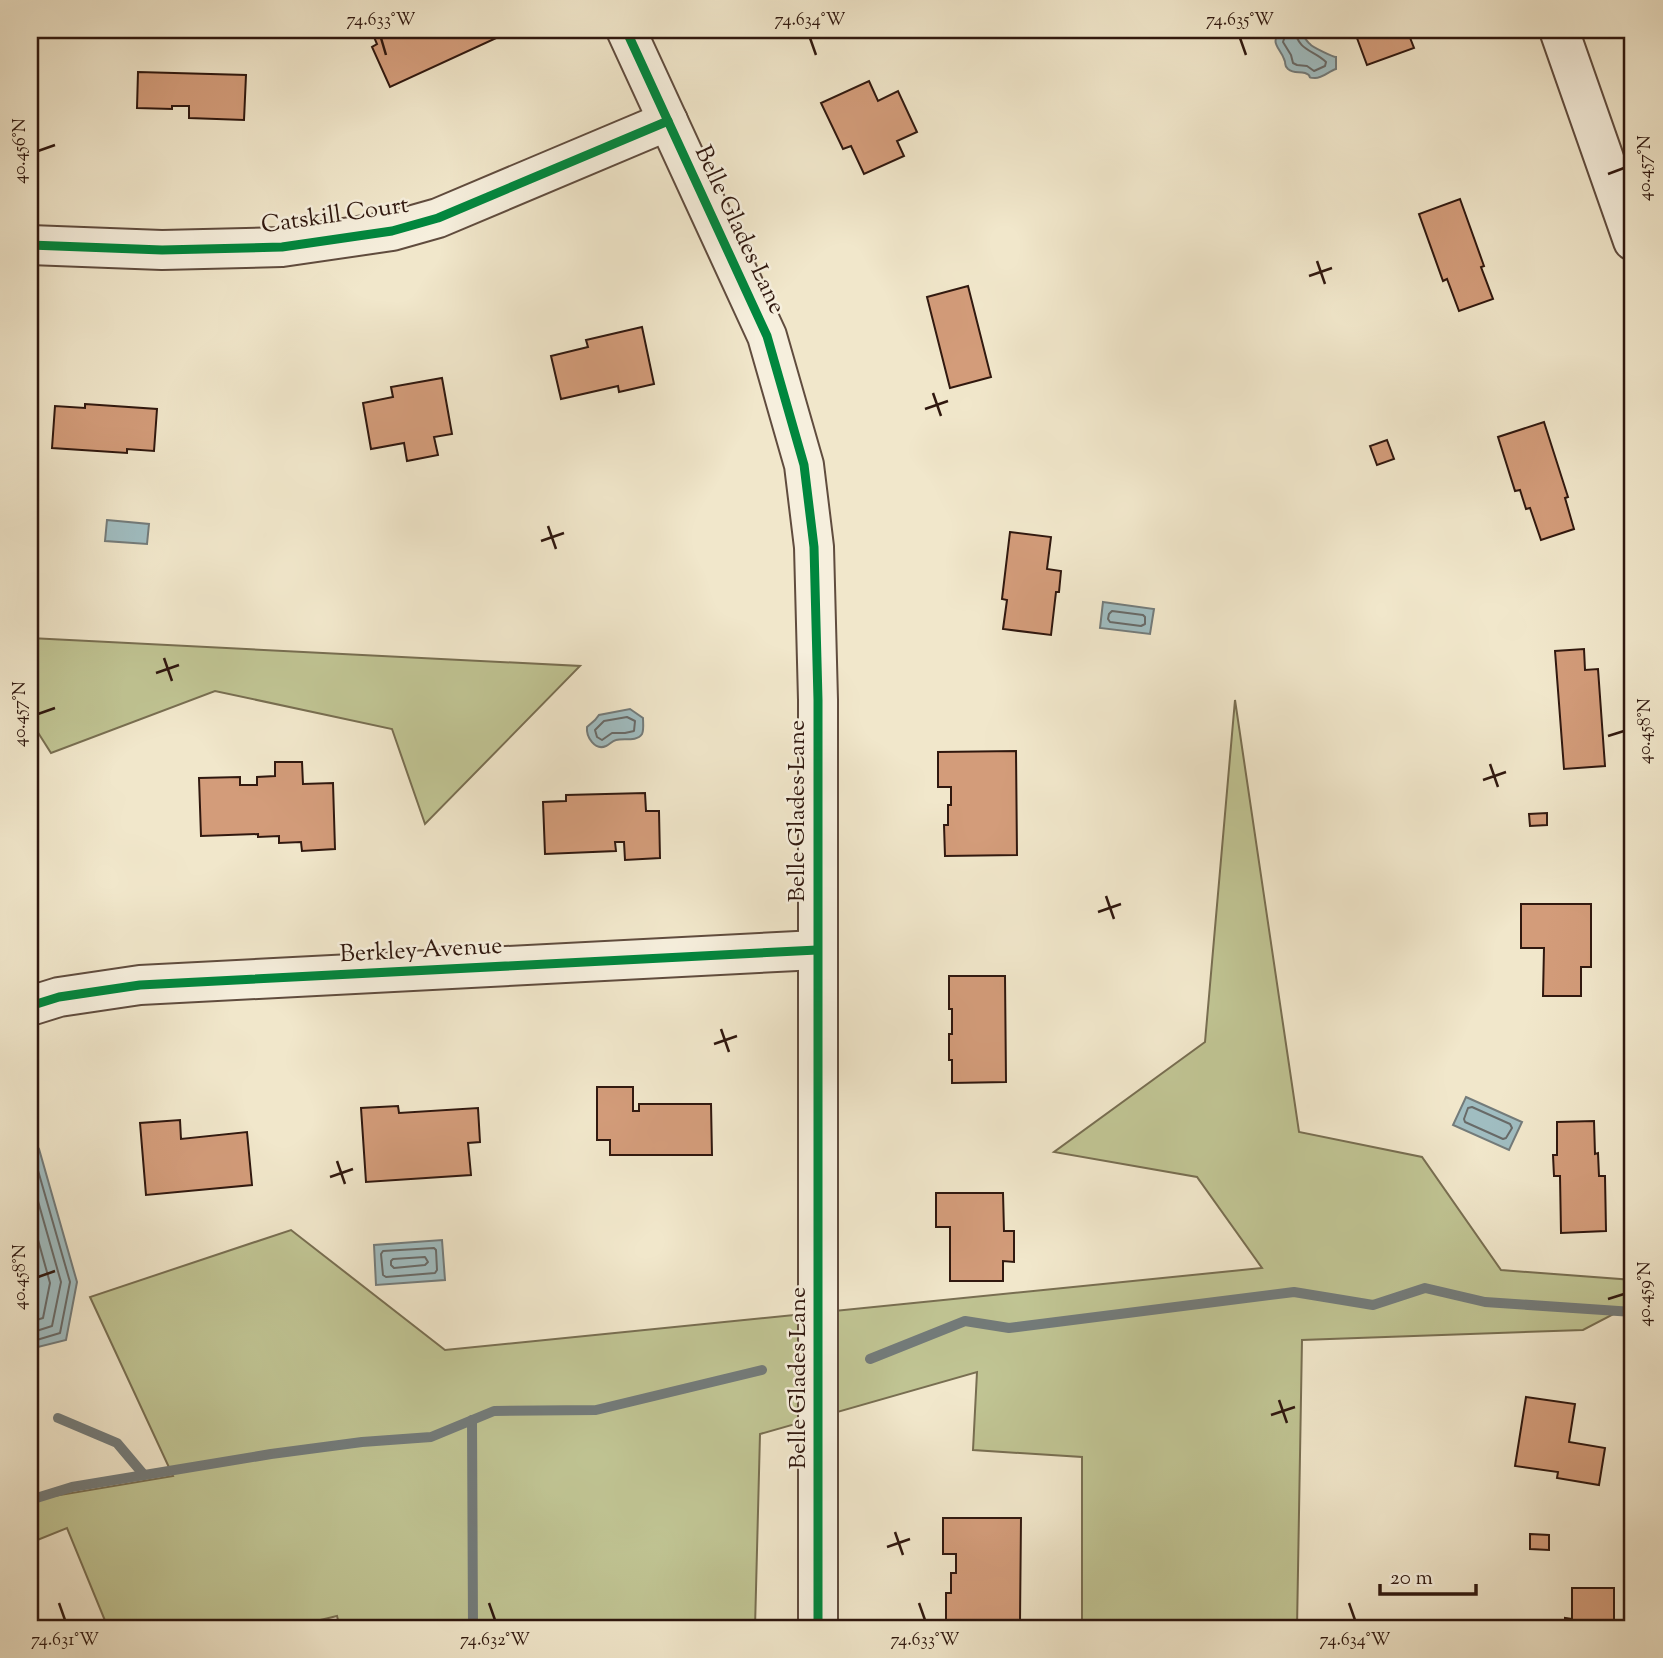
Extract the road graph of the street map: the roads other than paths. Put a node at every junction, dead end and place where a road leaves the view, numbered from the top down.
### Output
1 (626, 30) edge
2 (1559, 30) edge
3 (668, 121) junction
4 (1633, 241) edge
5 (30, 244) edge
6 (817, 950) junction
7 (30, 1006) edge
8 (818, 1628) edge

1 - 3 street, Belle Glades Lane
2 - 4 street
3 - 5 street, Catskill Court
3 - 6 street, Belle Glades Lane
6 - 7 street, Berkley Avenue
6 - 8 street, Belle Glades Lane

